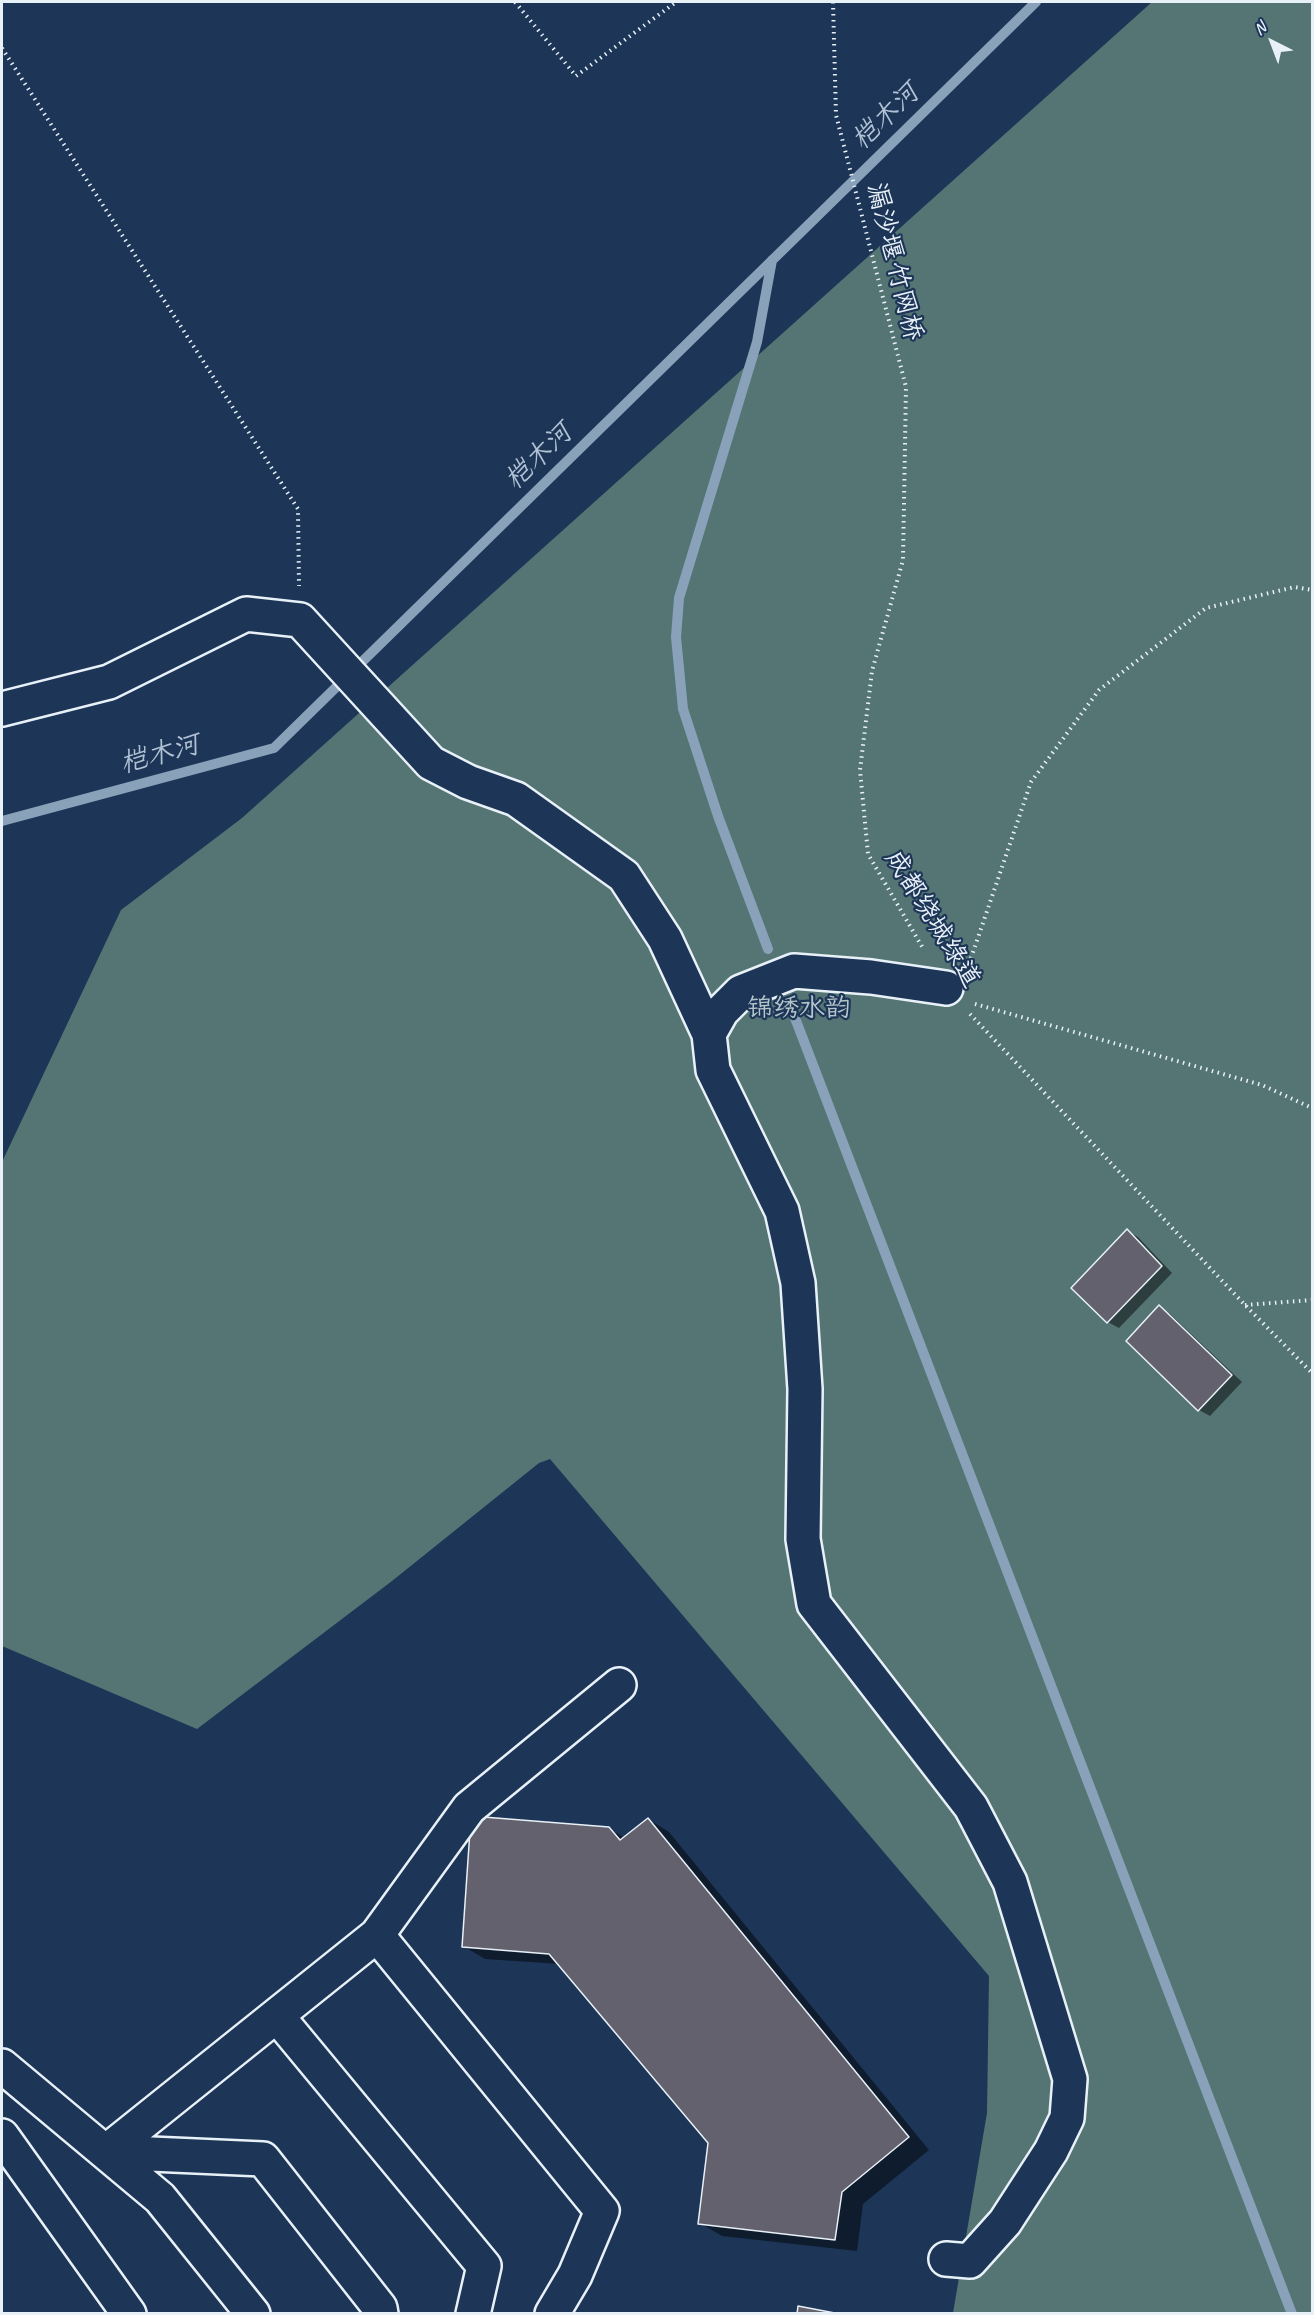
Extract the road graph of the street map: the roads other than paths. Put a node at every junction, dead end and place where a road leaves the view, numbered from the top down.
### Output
1 (2, 709) edge
2 (952, 994) road end
3 (710, 1034) junction
4 (619, 1685) dead end
5 (377, 1935) junction
6 (277, 2016) junction
7 (2, 2066) edge
8 (2, 2136) edge
9 (106, 2152) junction
10 (946, 2259) dead end
11 (129, 2313) edge
12 (253, 2313) edge
13 (381, 2313) edge
14 (473, 2313) edge
15 (552, 2313) edge

1 - 3 main road
2 - 3 main road
3 - 10 main road
4 - 5 main road
5 - 6 main road
5 - 15 main road
6 - 9 main road
6 - 14 main road
7 - 9 main road
8 - 11 main road
9 - 12 main road
9 - 13 main road

